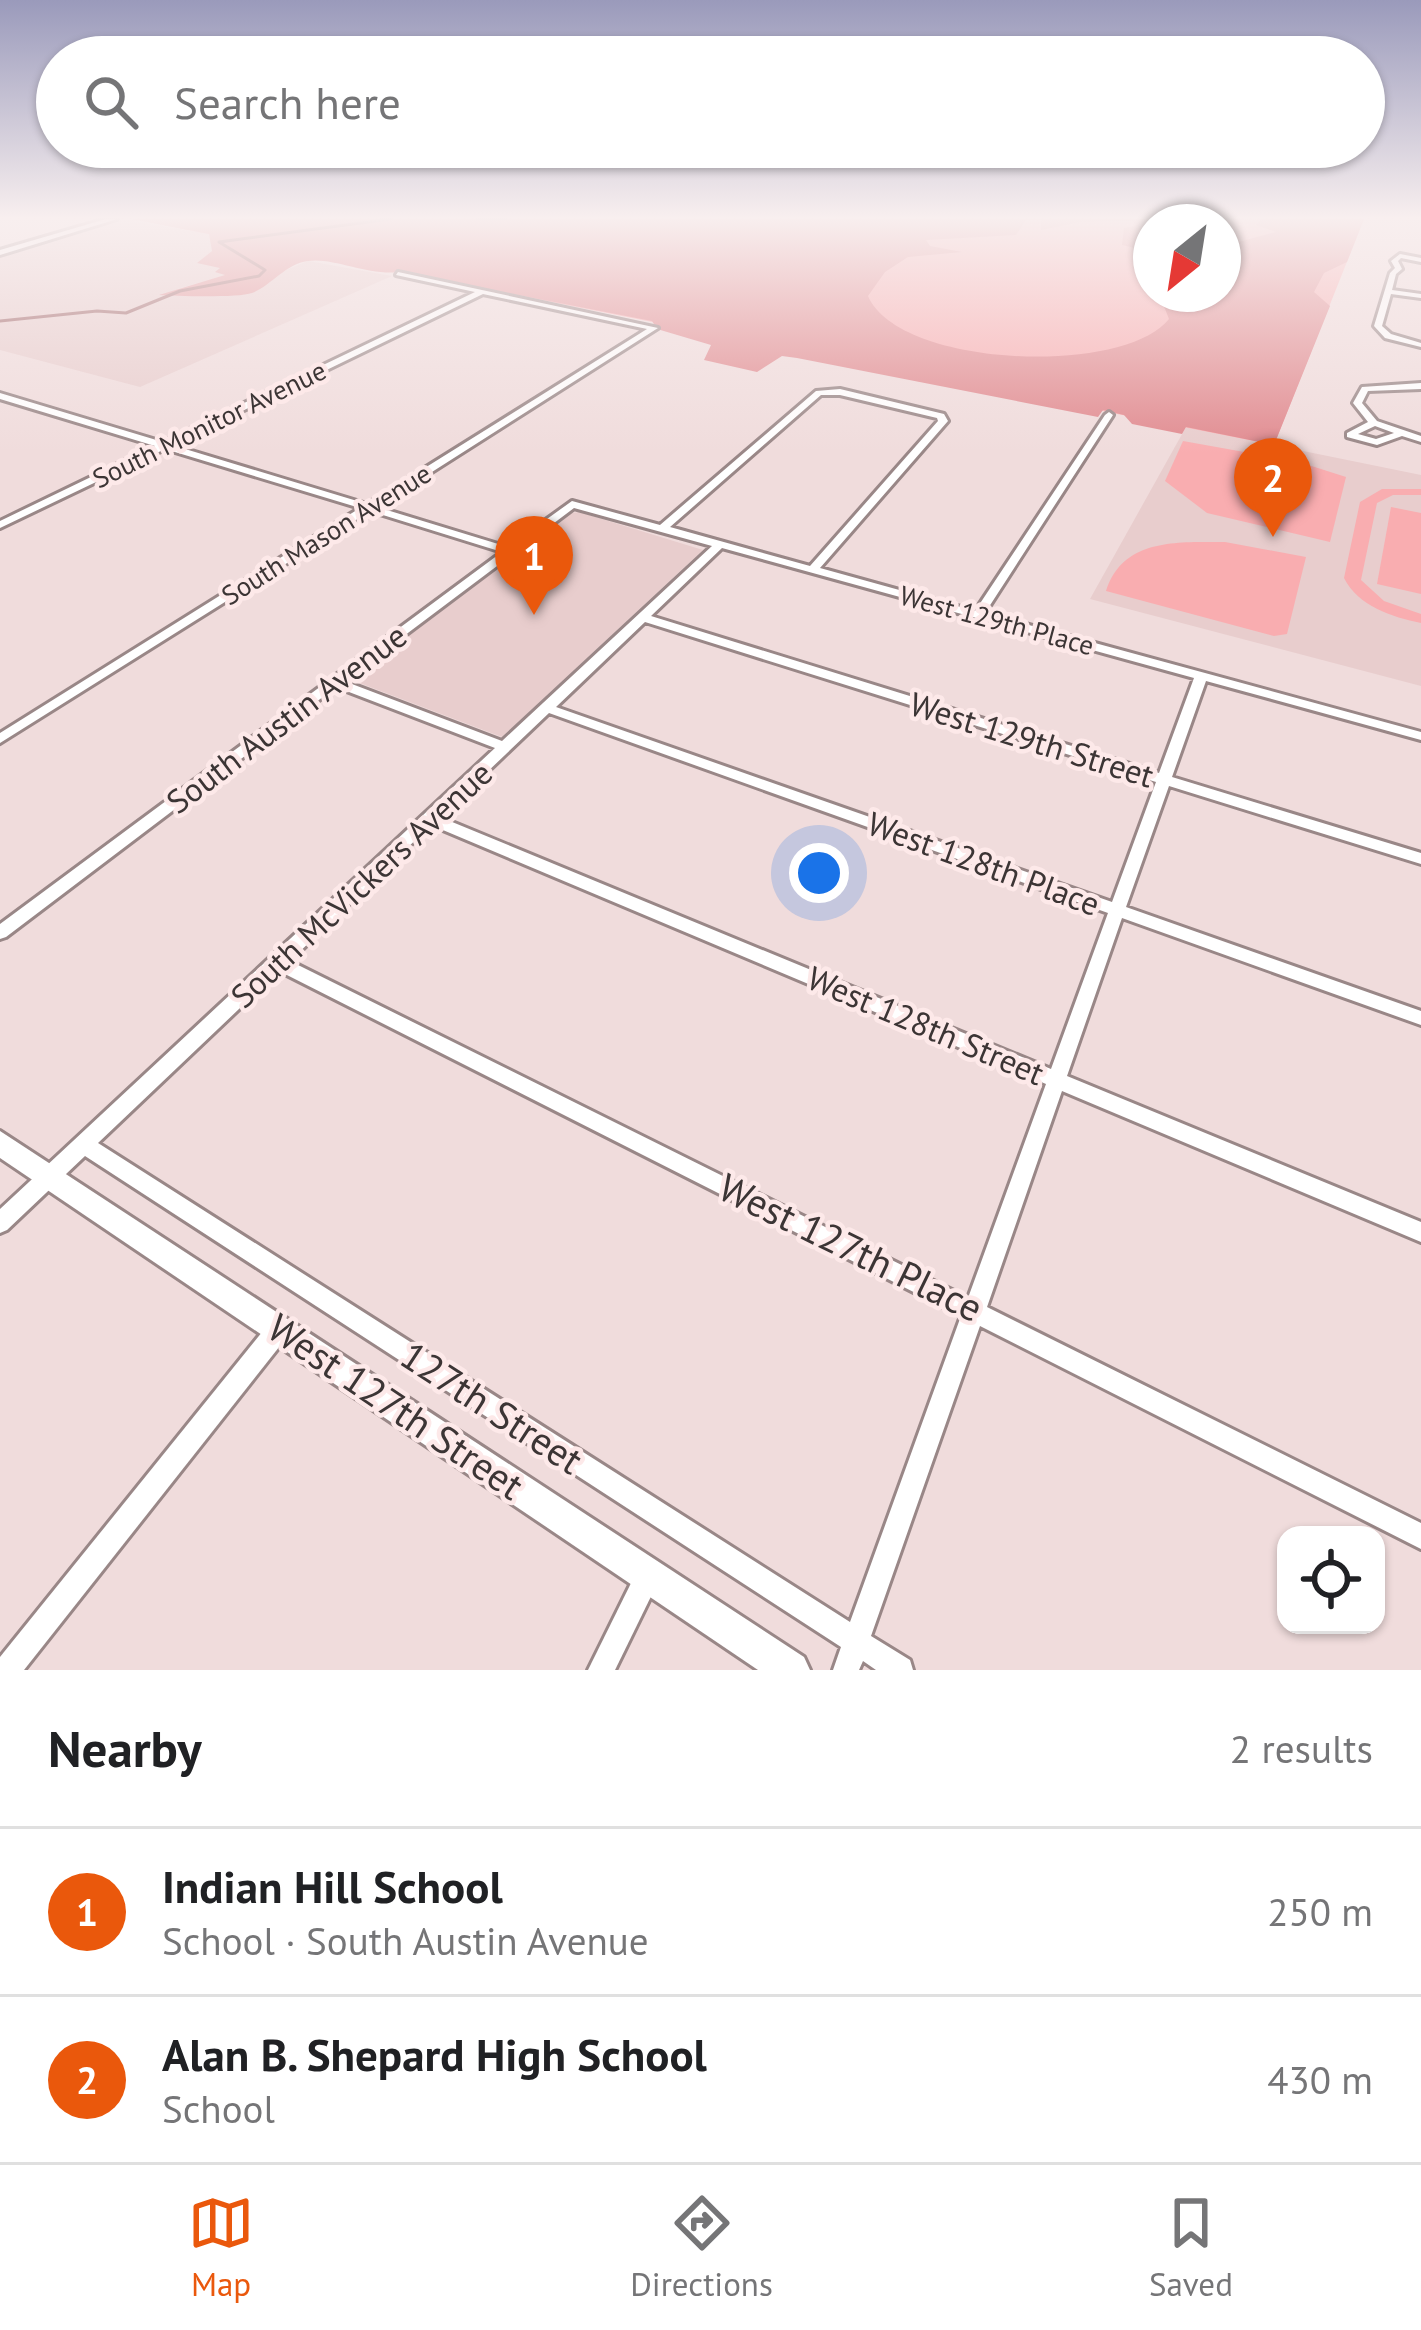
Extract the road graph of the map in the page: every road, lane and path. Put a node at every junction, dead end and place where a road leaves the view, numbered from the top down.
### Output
1 (471, 297) edge
2 (512, 297) edge
3 (1387, 297) edge
4 (1421, 344) edge
5 (1421, 386) edge
6 (0, 396) edge
7 (13, 400) junction
8 (0, 406) edge
9 (1109, 415) dead end
10 (1374, 424) junction
11 (1399, 434) junction
12 (1421, 439) edge
13 (161, 447) junction
14 (572, 504) joint
15 (368, 508) junction
16 (0, 525) edge
17 (663, 528) junction
18 (720, 544) junction
19 (508, 550) junction
20 (812, 569) junction
21 (979, 614) junction
22 (643, 617) junction
23 (1201, 676) junction
24 (334, 682) junction
25 (547, 708) junction
26 (1421, 736) edge
27 (0, 739) edge
28 (506, 747) junction
29 (1164, 780) junction
30 (430, 819) junction
31 (1421, 860) edge
32 (1118, 910) junction
33 (0, 933) edge
34 (279, 963) junction
35 (1421, 1018) edge
36 (1056, 1079) junction
37 (0, 1142) edge
38 (84, 1145) junction
39 (52, 1175) junction
40 (0, 1223) edge
41 (1421, 1232) edge
42 (974, 1308) junction
43 (279, 1329) junction
44 (1421, 1536) edge
45 (649, 1575) junction
46 (856, 1642) junction
47 (7, 1670) edge
48 (601, 1670) edge
49 (791, 1670) edge
50 (846, 1670) edge
51 (900, 1670) edge

1 - 13 street, South Monitor Avenue
2 - 15 street, South Mason Avenue
3 - 4 street
5 - 10 street
6 - 7 street
7 - 8 street
7 - 13 street
9 - 21 street
10 - 11 street
10 - 11 street
11 - 12 street
13 - 15 street
13 - 16 street, South Monitor Avenue
14 - 17 street, West 129th Place
14 - 19 street, South Austin Avenue
15 - 19 street
15 - 27 street, South Mason Avenue
17 - 18 street, West 129th Place
17 - 20 street
18 - 20 street, West 129th Place
18 - 22 street, South McVickers Avenue
19 - 24 street, South Austin Avenue
20 - 21 street, West 129th Place
21 - 23 street, West 129th Place
22 - 25 street, South McVickers Avenue
22 - 29 street, West 129th Street
23 - 26 street, West 129th Place
23 - 29 street
24 - 28 street
24 - 33 street, South Austin Avenue
25 - 28 street, South McVickers Avenue
25 - 32 street, West 128th Place
28 - 30 street, South McVickers Avenue
29 - 31 street, West 129th Street
29 - 32 street
30 - 34 street, South McVickers Avenue
30 - 36 street, West 128th Street
32 - 35 street, West 128th Place
32 - 36 street
34 - 38 street, South McVickers Avenue
34 - 42 street, West 127th Place
36 - 41 street, West 128th Street
36 - 42 street
37 - 39 main road, West 127th Street
38 - 39 street, South McVickers Avenue
38 - 46 street, 127th Street
39 - 40 street, South McVickers Avenue
39 - 43 main road, West 127th Street
42 - 44 street, West 127th Place
42 - 46 street
43 - 45 main road, West 127th Street
43 - 47 street
45 - 48 street
45 - 49 main road, West 127th Street
46 - 50 street
46 - 51 street, 127th Street

